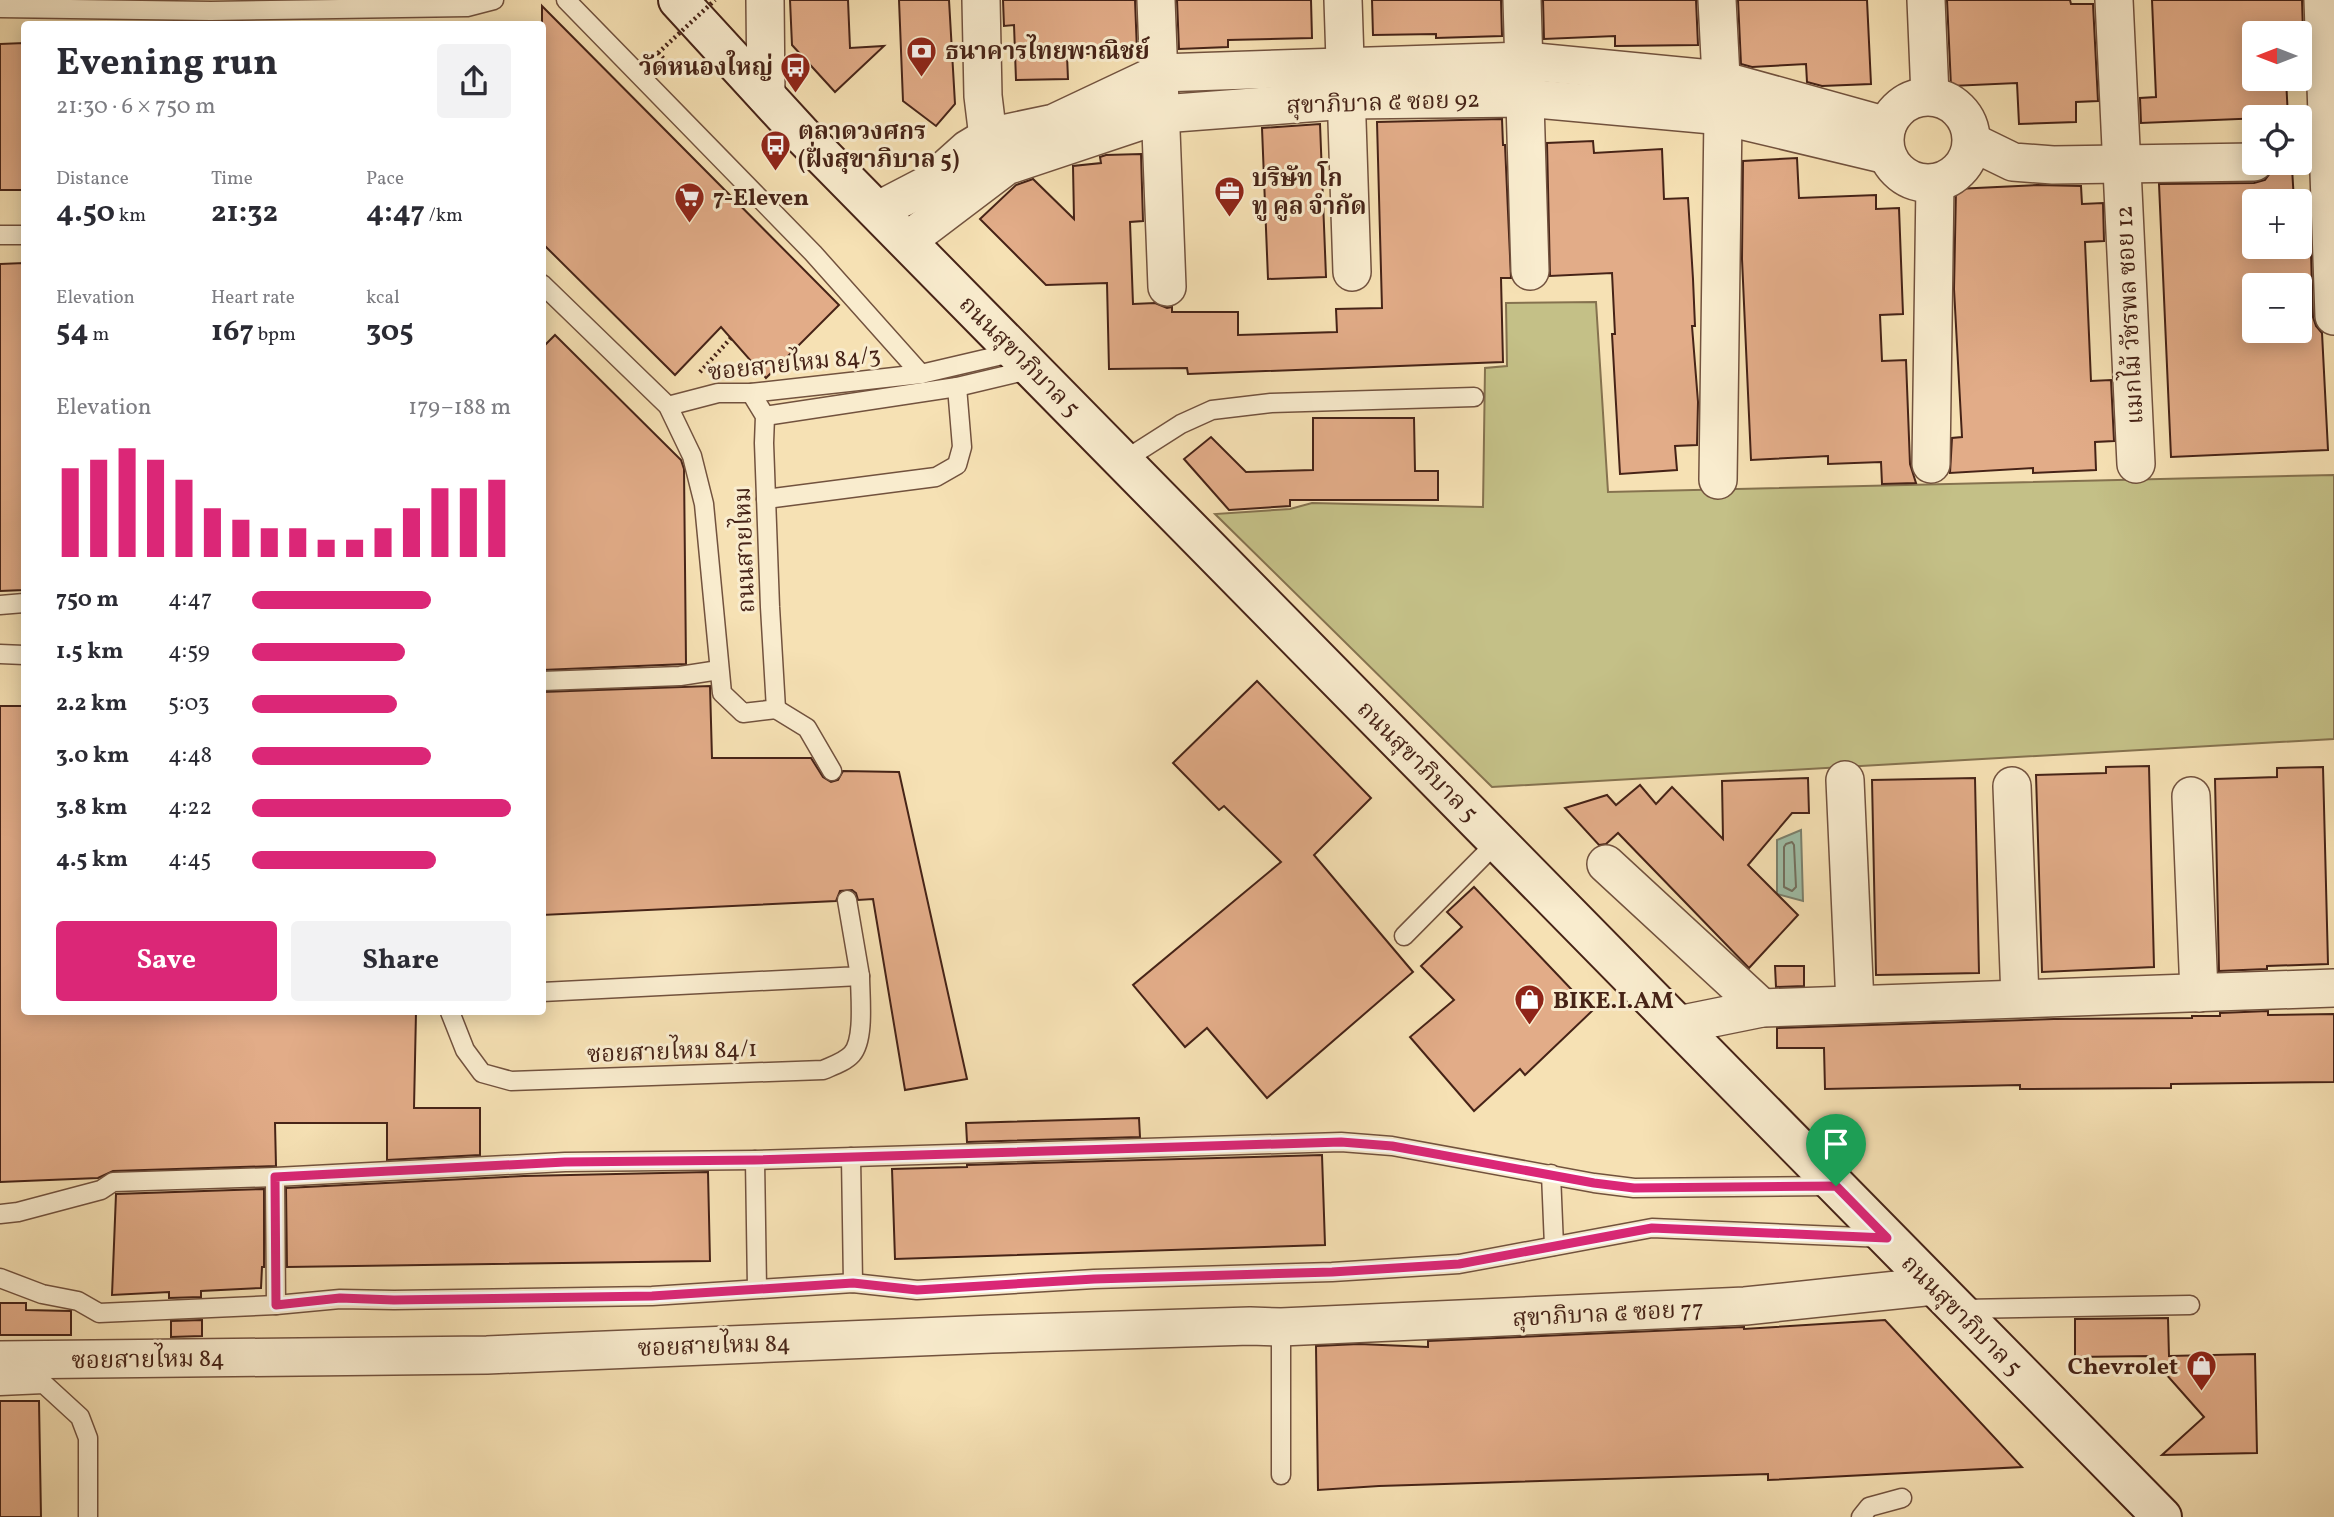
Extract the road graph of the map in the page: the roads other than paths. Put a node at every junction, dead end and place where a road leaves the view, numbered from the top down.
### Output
1 (494, 0) edge
2 (566, 0) edge
3 (678, 0) edge
4 (765, 0) edge
5 (981, 0) edge
6 (1156, 0) edge
7 (1343, 0) edge
8 (1522, 0) edge
9 (1717, 0) edge
10 (1926, 0) edge
11 (2114, 0) edge
12 (2323, 0) edge
13 (0, 8) edge
14 (211, 18) edge
15 (1525, 61) junction
16 (1160, 73) junction
17 (1347, 83) junction
18 (766, 96) junction
19 (1930, 96) junction
20 (1526, 98) junction
21 (1722, 98) junction
22 (1162, 114) junction
23 (988, 137) junction
24 (1887, 141) junction
25 (1972, 142) junction
26 (2321, 161) edge
27 (2242, 162) edge
28 (2122, 165) junction
29 (1935, 183) junction
30 (877, 211) junction
31 (21, 234) edge
32 (0, 235) edge
33 (907, 241) junction
34 (1530, 271) dead end
35 (1352, 272) dead end
36 (1167, 287) dead end
37 (546, 288) edge
38 (2334, 316) edge
39 (1024, 360) junction
40 (922, 374) junction
41 (957, 387) junction
42 (751, 393) junction
43 (1474, 397) dead end
44 (668, 406) junction
45 (765, 416) junction
46 (1123, 461) junction
47 (1931, 464) dead end
48 (2136, 464) dead end
49 (1718, 480) dead end
50 (766, 499) junction
51 (21, 603) edge
52 (0, 605) edge
53 (0, 653) edge
54 (21, 656) edge
55 (719, 670) junction
56 (546, 681) edge
57 (776, 709) junction
58 (832, 771) dead end
59 (1845, 780) dead end
60 (2012, 786) dead end
61 (2191, 796) dead end
62 (1497, 842) junction
63 (1606, 864) dead end
64 (847, 900) dead end
65 (1404, 936) dead end
66 (860, 976) junction
67 (2334, 988) edge
68 (546, 992) edge
69 (2199, 993) junction
70 (2020, 998) junction
71 (1855, 1004) junction
72 (1762, 1008) junction
73 (451, 1015) edge
74 (1678, 1025) junction
75 (851, 1157) junction
76 (755, 1160) junction
77 (1552, 1174) junction
78 (275, 1177) junction
79 (1836, 1186) junction
80 (0, 1214) edge
81 (1887, 1238) junction
82 (1553, 1246) junction
83 (0, 1278) edge
84 (853, 1283) junction
85 (757, 1288) junction
86 (1946, 1297) junction
87 (276, 1305) junction
88 (2190, 1305) dead end
89 (1281, 1328) junction
90 (0, 1360) edge
91 (0, 1386) edge
92 (1281, 1475) dead end
93 (1902, 1498) dead end
94 (88, 1517) edge
95 (1861, 1517) edge
96 (2162, 1517) edge

1 - 14 lane
2 - 40 lane
3 - 18 main road, ถนนสุขาภิบาล 5
4 - 18 street
5 - 23 street
6 - 16 street
7 - 17 street
8 - 15 street
9 - 21 street
10 - 19 street
11 - 28 street, แมกไม้ วัชรพล ซอย 12
12 - 26 street
13 - 14 lane
15 - 17 street
15 - 20 street
15 - 21 street
16 - 17 street
16 - 22 street
16 - 23 street
17 - 20 street, สุขาภิบาล ๕ ซอย 92
17 - 22 street, สุขาภิบาล ๕ ซอย 92
17 - 35 street
18 - 30 main road, ถนนสุขาภิบาล 5
19 - 24 street
19 - 25 street
20 - 21 street, สุขาภิบาล ๕ ซอย 92
20 - 34 street
21 - 24 street
21 - 49 street
22 - 33 street, สุขาภิบาล ๕ ซอย 92
22 - 36 street
23 - 30 street
24 - 29 street
25 - 28 street
25 - 29 street
26 - 38 street
27 - 28 street
28 - 48 street, แมกไม้ วัชรพล ซอย 12
29 - 47 street
30 - 33 main road, ถนนสุขาภิบาล 5
31 - 32 lane
33 - 39 main road, ถนนสุขาภิบาล 5
37 - 44 lane
39 - 40 lane, ซอยสายไหม 84/3
39 - 41 lane
39 - 46 main road, ถนนสุขาภิบาล 5
40 - 42 lane, ซอยสายไหม 84/3
41 - 45 lane
41 - 50 lane
42 - 44 lane, ซอยสายไหม 84/3
42 - 45 lane
43 - 46 lane
44 - 55 lane
45 - 50 lane, ถนนสายไหม
46 - 62 main road, ถนนสุขาภิบาล 5
50 - 57 lane, ถนนสายไหม
51 - 52 lane
53 - 54 lane
55 - 56 lane
55 - 57 lane
57 - 58 lane
59 - 71 street
60 - 70 street
61 - 69 street
62 - 65 lane
62 - 74 main road, ถนนสุขาภิบาล 5
63 - 72 street
64 - 66 lane, ซอยสายไหม 84/1
66 - 68 lane
66 - 73 lane, ซอยสายไหม 84/1
67 - 69 street
69 - 70 street
70 - 71 street
71 - 72 street
72 - 74 street
74 - 79 main road, ถนนสุขาภิบาล 5
75 - 76 lane
75 - 77 lane
75 - 84 lane
76 - 78 lane
76 - 85 lane
77 - 79 lane
77 - 82 lane
78 - 80 lane
78 - 87 lane
79 - 81 main road, ถนนสุขาภิบาล 5
81 - 82 lane
81 - 86 main road, ถนนสุขาภิบาล 5
82 - 84 lane
83 - 87 lane
84 - 85 lane
85 - 87 lane
86 - 88 lane
86 - 89 street, สุขาภิบาล ๕ ซอย 77
86 - 96 main road, ถนนสุขาภิบาล 5
89 - 90 street, ซอยสายไหม 84
89 - 92 lane
91 - 94 lane
93 - 95 lane

